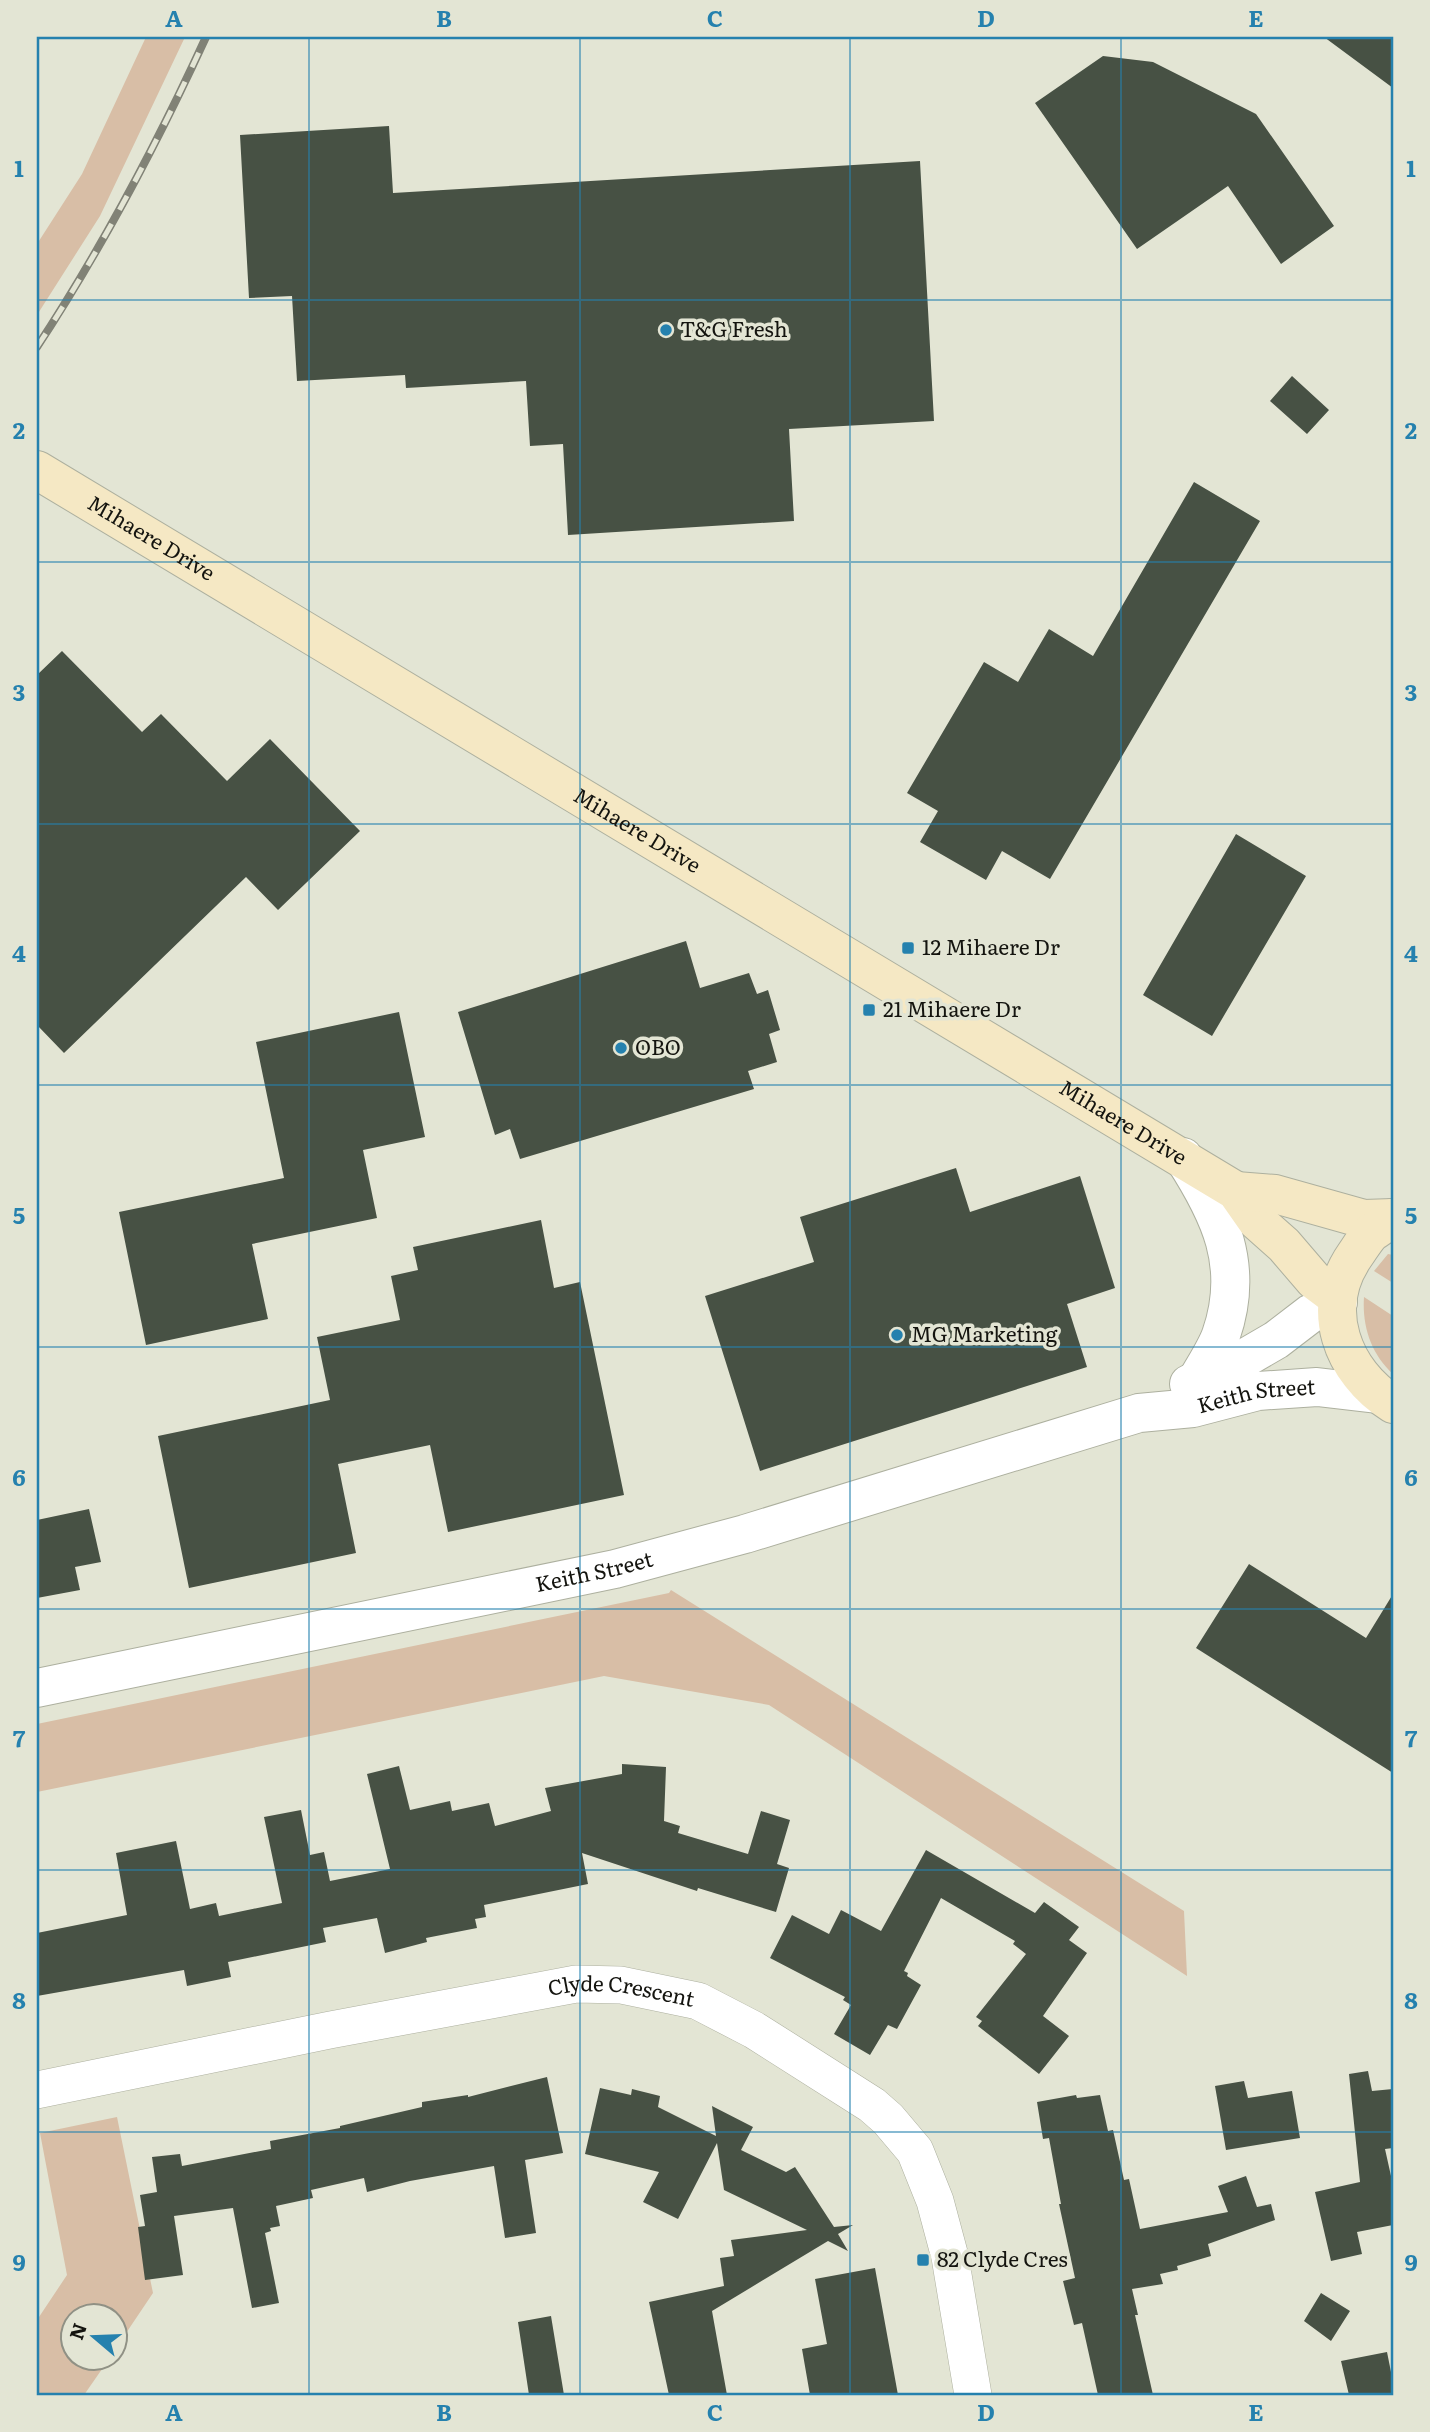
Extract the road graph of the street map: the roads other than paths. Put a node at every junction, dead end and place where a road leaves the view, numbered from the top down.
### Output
1 (43, 473) edge
2 (1182, 1157) junction
3 (1236, 1191) junction
4 (1393, 1218) edge
5 (1338, 1300) junction
6 (1198, 1378) junction
7 (1385, 1399) edge
8 (1139, 1413) junction
9 (37, 1688) edge
10 (37, 2090) edge
11 (973, 2395) edge

1 - 2 main road, Mihaere Drive
2 - 3 main road, Mihaere Drive
2 - 6 street
3 - 4 main road, Mihaere Drive
3 - 5 main road, Mihaere Drive
4 - 5 main road
5 - 6 street, Keith Street
5 - 7 main road
6 - 8 street, Keith Street
7 - 8 street, Keith Street
8 - 9 street, Keith Street
10 - 11 street, Clyde Crescent

